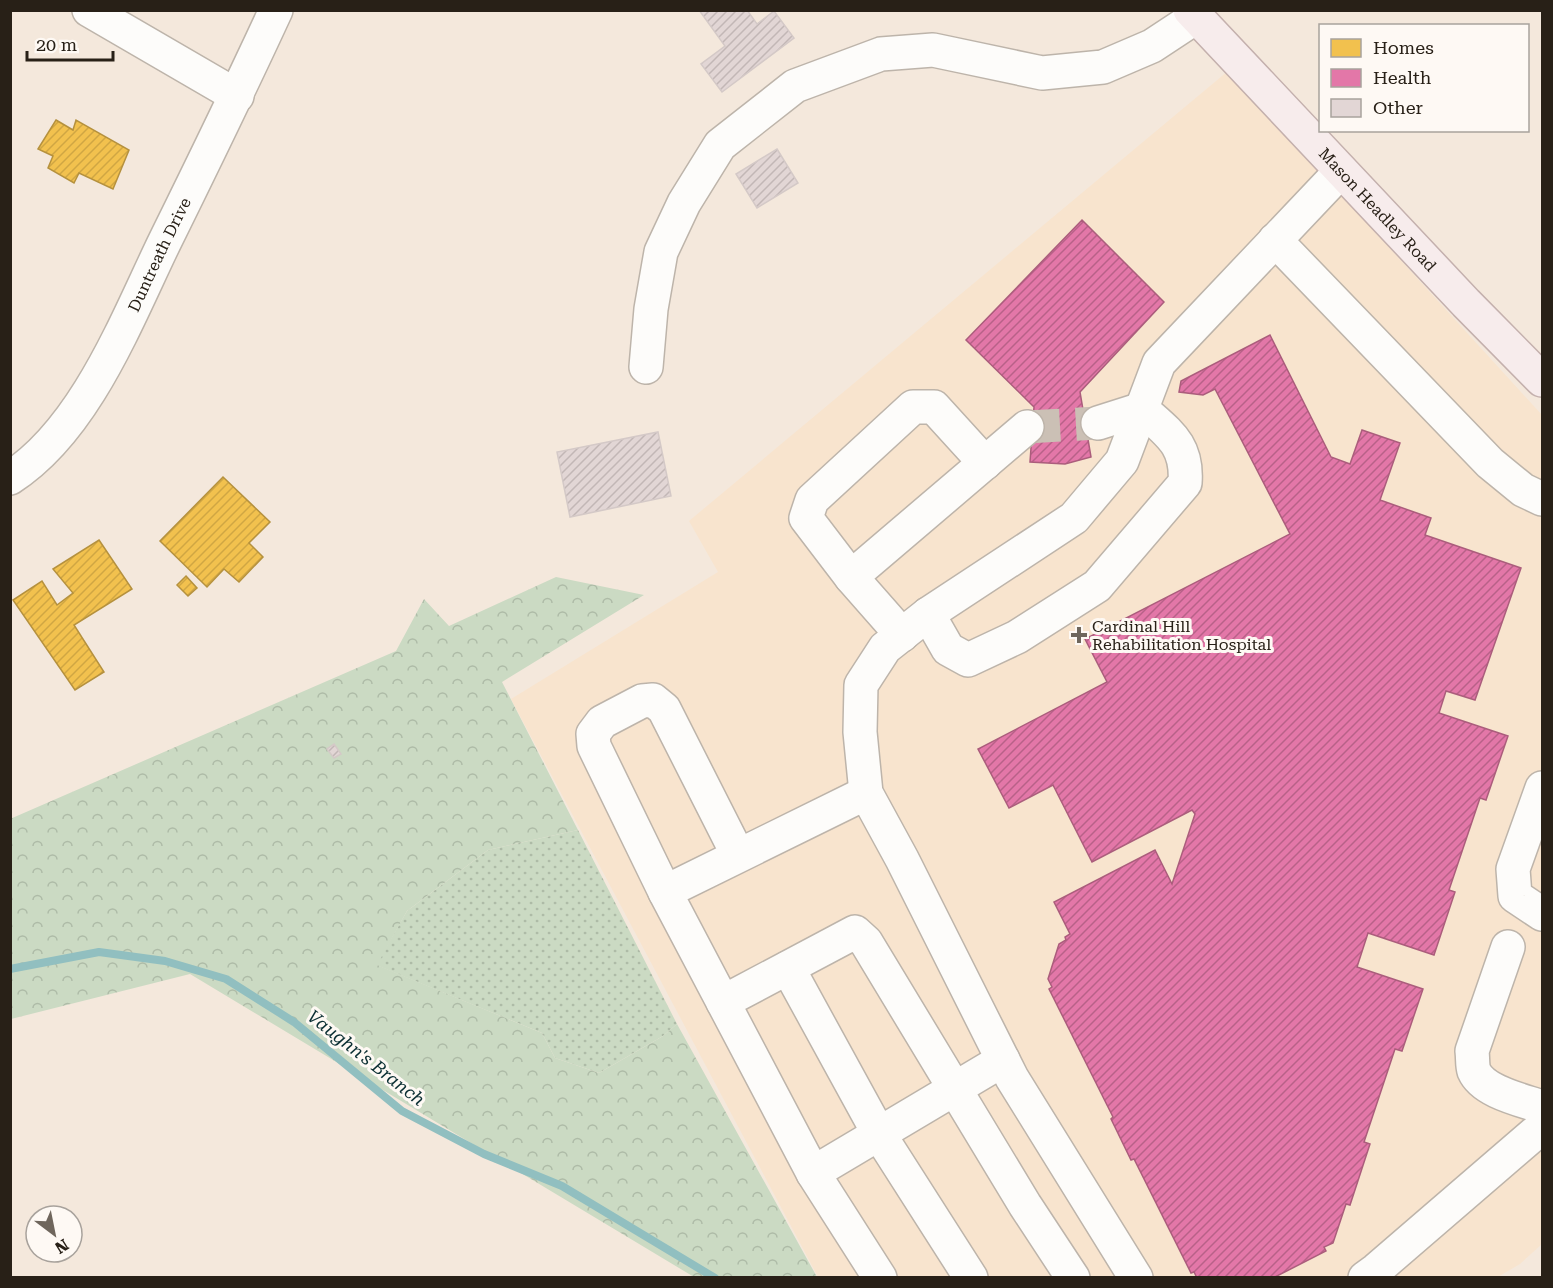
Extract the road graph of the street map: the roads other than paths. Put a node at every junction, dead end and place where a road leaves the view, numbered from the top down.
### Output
1 (89, 10) edge
2 (276, 10) edge
3 (1193, 14) edge
4 (237, 96) junction
5 (1341, 171) junction
6 (1275, 240) junction
7 (646, 367) dead end
8 (1542, 380) edge
9 (1142, 409) junction
10 (1098, 423) tunnel mouth
11 (1027, 428) tunnel mouth
12 (986, 463) junction
13 (10, 478) edge
14 (1542, 499) edge
15 (850, 576) junction
16 (928, 614) junction
17 (902, 635) junction
18 (1542, 788) edge
19 (866, 794) junction
20 (738, 855) junction
21 (665, 892) junction
22 (1542, 914) edge
23 (1508, 947) dead end
24 (788, 968) junction
25 (723, 1002) junction
26 (1003, 1060) junction
27 (955, 1089) junction
28 (1541, 1120) edge
29 (879, 1134) junction
30 (813, 1173) junction
31 (880, 1278) edge
32 (971, 1278) edge
33 (1073, 1278) edge
34 (1136, 1278) edge
35 (1365, 1278) edge

1 - 4 street
2 - 4 street, Duntreath Drive
3 - 5 main road, Mason Headley Road
3 - 7 street
4 - 13 street, Duntreath Drive
5 - 6 street
5 - 8 main road, Mason Headley Road
6 - 9 street
6 - 14 street
9 - 10 street
9 - 16 street
9 - 16 street
11 - 12 street
12 - 15 street
12 - 15 street
15 - 17 street
16 - 17 street
17 - 19 street
18 - 22 street
19 - 20 street
19 - 26 street
20 - 21 street
20 - 21 street
21 - 25 street
23 - 28 street
24 - 25 street
24 - 27 street
24 - 29 street
25 - 30 street
26 - 27 street
26 - 34 street
27 - 29 street
27 - 33 street
28 - 35 street
29 - 30 street
29 - 32 street
30 - 31 street

